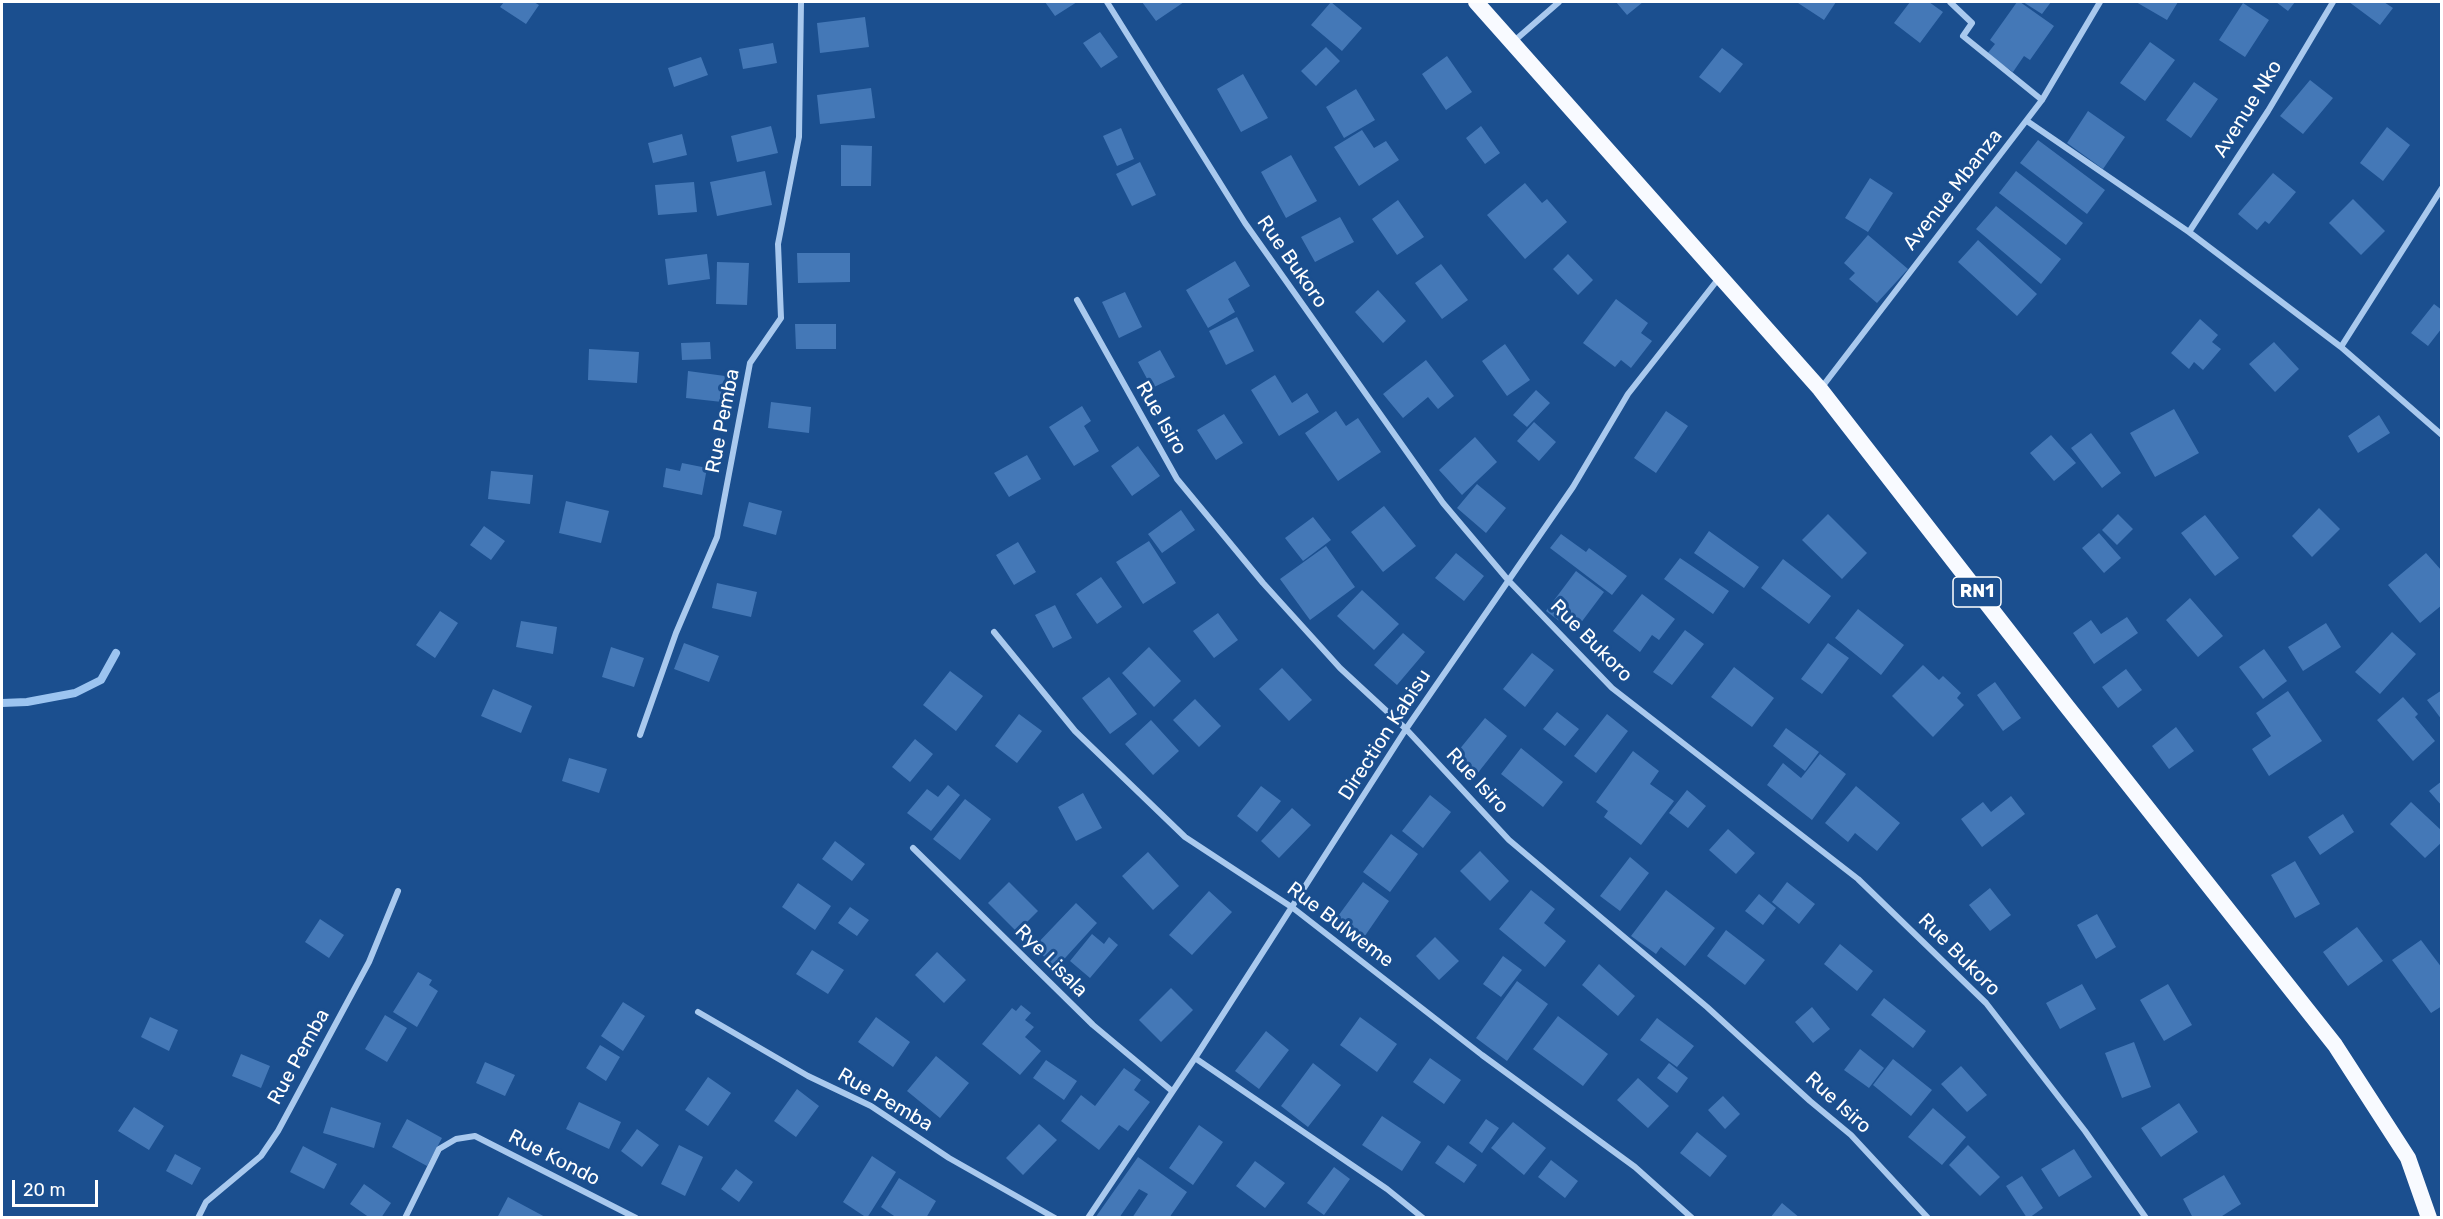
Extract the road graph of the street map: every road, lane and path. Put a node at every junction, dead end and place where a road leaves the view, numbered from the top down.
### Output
1 (801, 2) edge
2 (1107, 2) edge
3 (1476, 2) edge
4 (1559, 2) edge
5 (1950, 2) edge
6 (2100, 2) edge
7 (2333, 2) edge
8 (1513, 42) junction
9 (2042, 100) junction
10 (2027, 121) junction
11 (2442, 188) edge
12 (2188, 232) junction
13 (1719, 277) junction
14 (1077, 300) dead end
15 (2341, 347) junction
16 (1820, 389) junction
17 (2442, 435) edge
18 (1508, 580) junction
19 (994, 632) dead end
20 (1406, 729) junction
21 (640, 735) dead end
22 (913, 848) dead end
23 (398, 891) dead end
24 (1293, 908) junction
25 (699, 1012) dead end
26 (1196, 1058) junction
27 (1172, 1091) junction
28 (198, 1218) edge
29 (405, 1218) edge
30 (636, 1218) edge
31 (1055, 1218) edge
32 (1088, 1218) edge
33 (1423, 1218) edge
34 (1692, 1218) edge
35 (1928, 1218) edge
36 (2146, 1218) edge
37 (2429, 1218) edge

1 - 21 street, Rue Pemba
2 - 18 street, Rue Bukoro
3 - 8 highway, RN1
4 - 8 street
5 - 9 street
6 - 9 street, Avenue Mbanza
7 - 12 street, Avenue Nko
8 - 13 highway, RN1
9 - 10 street, Avenue Mbanza
10 - 12 street
10 - 16 street, Avenue Mbanza
11 - 15 street
12 - 15 street
13 - 16 highway, RN1
13 - 18 street, Direction Kabisu
14 - 20 street, Rue Isiro
15 - 17 street
16 - 37 highway, RN1
18 - 20 street, Direction Kabisu
18 - 36 street, Rue Bukoro
19 - 24 street, Rue Bulweme
20 - 24 street, Direction Kabisu
20 - 35 street, Rue Isiro
22 - 27 street, Rye Lisala
23 - 28 street, Rue Pemba
24 - 26 street, Direction Kabisu
24 - 34 street, Rue Bulweme
25 - 31 street, Rue Pemba
26 - 27 street, Direction Kabisu
26 - 33 street
27 - 32 street, Direction Kabisu
29 - 30 street, Rue Kondo

